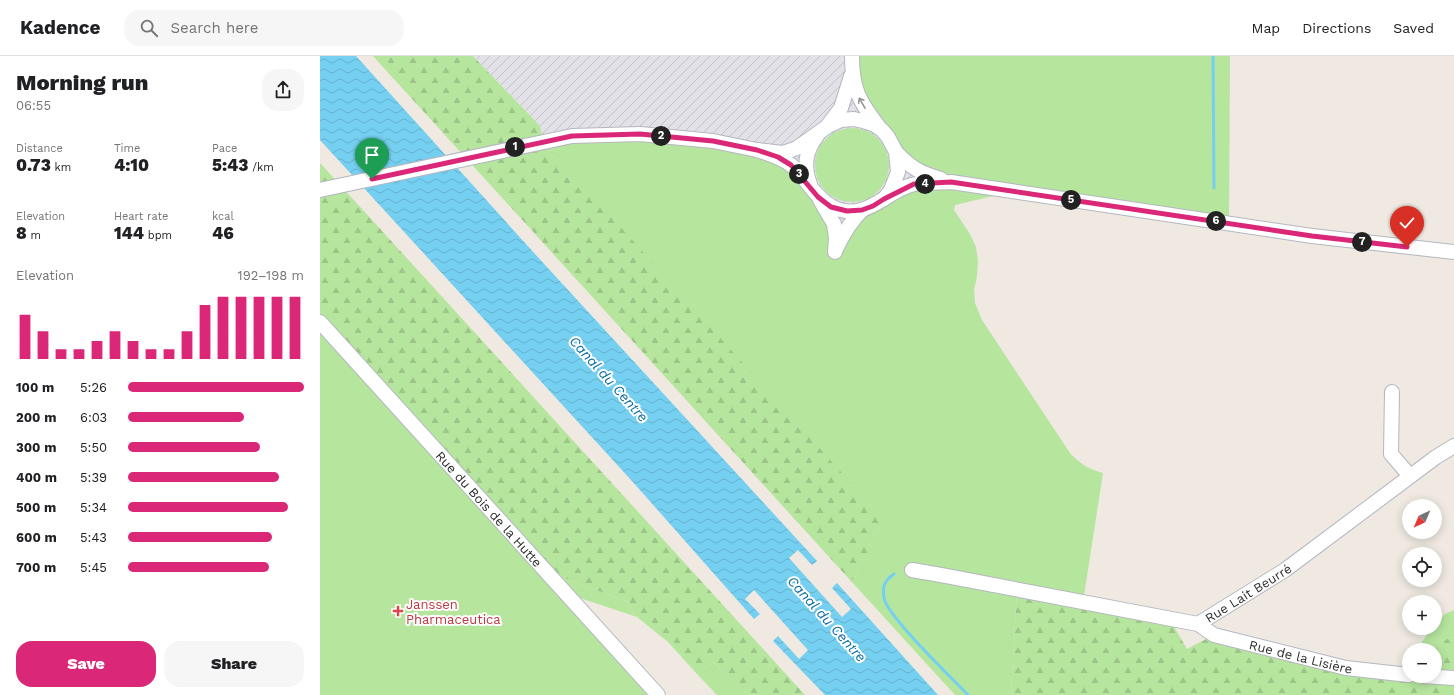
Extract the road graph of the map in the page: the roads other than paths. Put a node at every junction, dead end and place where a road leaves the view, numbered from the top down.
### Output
1 (852, 56) edge
2 (852, 71) junction
3 (823, 129) junction
4 (882, 130) junction
5 (757, 150) junction
6 (896, 152) junction
7 (951, 182) junction
8 (320, 190) edge
9 (815, 192) junction
10 (884, 199) junction
11 (862, 210) junction
12 (1454, 252) edge
13 (320, 322) edge
14 (1392, 392) dead end
15 (1454, 446) edge
16 (1410, 476) junction
17 (912, 570) dead end
18 (1198, 624) junction
19 (1402, 674) edge
20 (1442, 677) edge
21 (1454, 678) edge
22 (658, 695) edge

1 - 2 street
2 - 3 street
4 -> 2 street
3 - 4 street
3 - 5 street
3 - 9 street
4 - 6 street
5 - 8 street
5 - 9 street
6 - 7 street
6 - 10 street
7 - 10 street
7 - 12 street
9 - 11 street
9 - 11 street
10 - 11 street
13 - 22 street, Rue du Bois de la Hutte
14 - 16 street
15 - 16 street, Rue Lait Beurré
16 - 18 street, Rue Lait Beurré
17 - 18 street, Rue Lait Beurré
18 - 19 street, Rue de la Lisière
20 - 21 street

